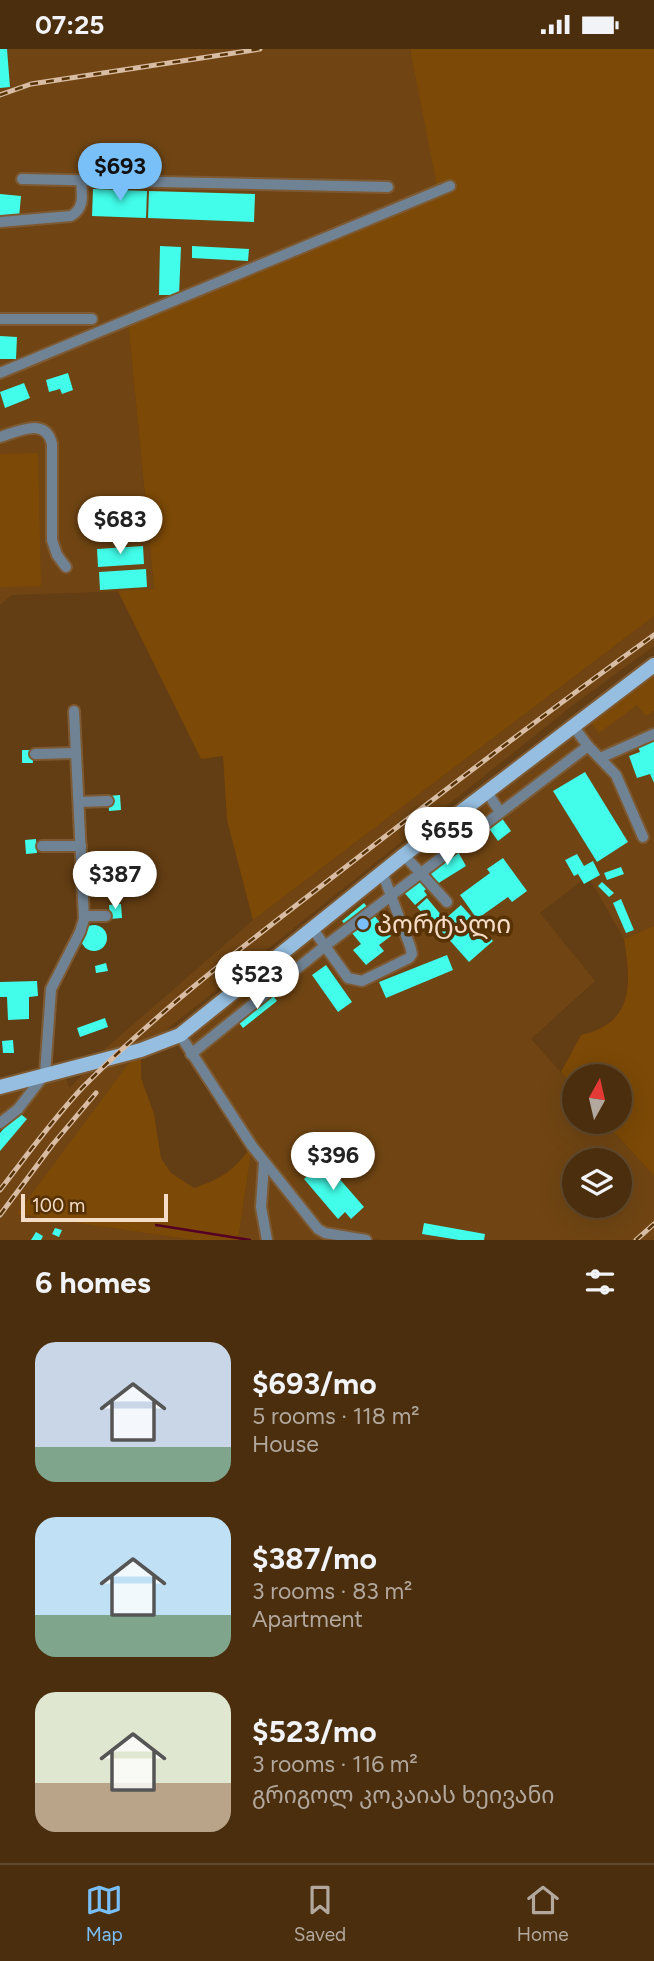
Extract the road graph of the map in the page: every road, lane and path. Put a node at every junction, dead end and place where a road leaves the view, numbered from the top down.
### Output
1 (22, 179) dead end
2 (81, 180) junction
3 (450, 186) dead end
4 (388, 187) dead end
5 (0, 222) edge
6 (0, 319) edge
7 (92, 319) dead end
8 (0, 373) edge
9 (0, 436) edge
10 (66, 568) dead end
11 (654, 665) edge
12 (74, 711) dead end
13 (573, 726) junction
14 (654, 734) edge
15 (588, 746) junction
16 (76, 753) junction
17 (35, 754) dead end
18 (600, 758) junction
19 (486, 792) junction
20 (108, 801) dead end
21 (79, 802) junction
22 (500, 812) junction
23 (643, 837) dead end
24 (42, 846) dead end
25 (81, 846) junction
26 (404, 855) junction
27 (382, 872) junction
28 (419, 873) junction
29 (391, 895) junction
30 (447, 902) dead end
31 (84, 916) junction
32 (106, 916) dead end
33 (312, 928) junction
34 (325, 946) junction
35 (180, 1035) junction
36 (191, 1054) junction
37 (45, 1074) junction
38 (0, 1087) edge
39 (0, 1123) edge
40 (264, 1162) junction
41 (328, 1237) edge
42 (267, 1240) edge
43 (366, 1240) edge

1 - 2 street
2 - 4 street
2 - 5 street
3 - 8 street
6 - 7 street
9 - 10 street
11 - 13 main road
12 - 16 street
13 - 15 street
13 - 19 main road
14 - 18 street
15 - 18 street
15 - 22 street
16 - 17 street
16 - 21 street
18 - 23 street
19 - 22 street
19 - 26 main road
20 - 21 street
21 - 25 street
22 - 28 street
24 - 25 street
25 - 31 street
26 - 27 main road
26 - 28 street
27 - 29 street
27 - 33 main road
28 - 29 street
28 - 30 street
29 - 34 street
29 - 34 street
31 - 32 street
31 - 37 street
33 - 34 street
33 - 35 main road
34 - 36 street
35 - 36 street
35 - 37 main road
36 - 40 street
37 - 38 main road
37 - 39 street
40 - 41 street
40 - 42 street
41 - 43 street

